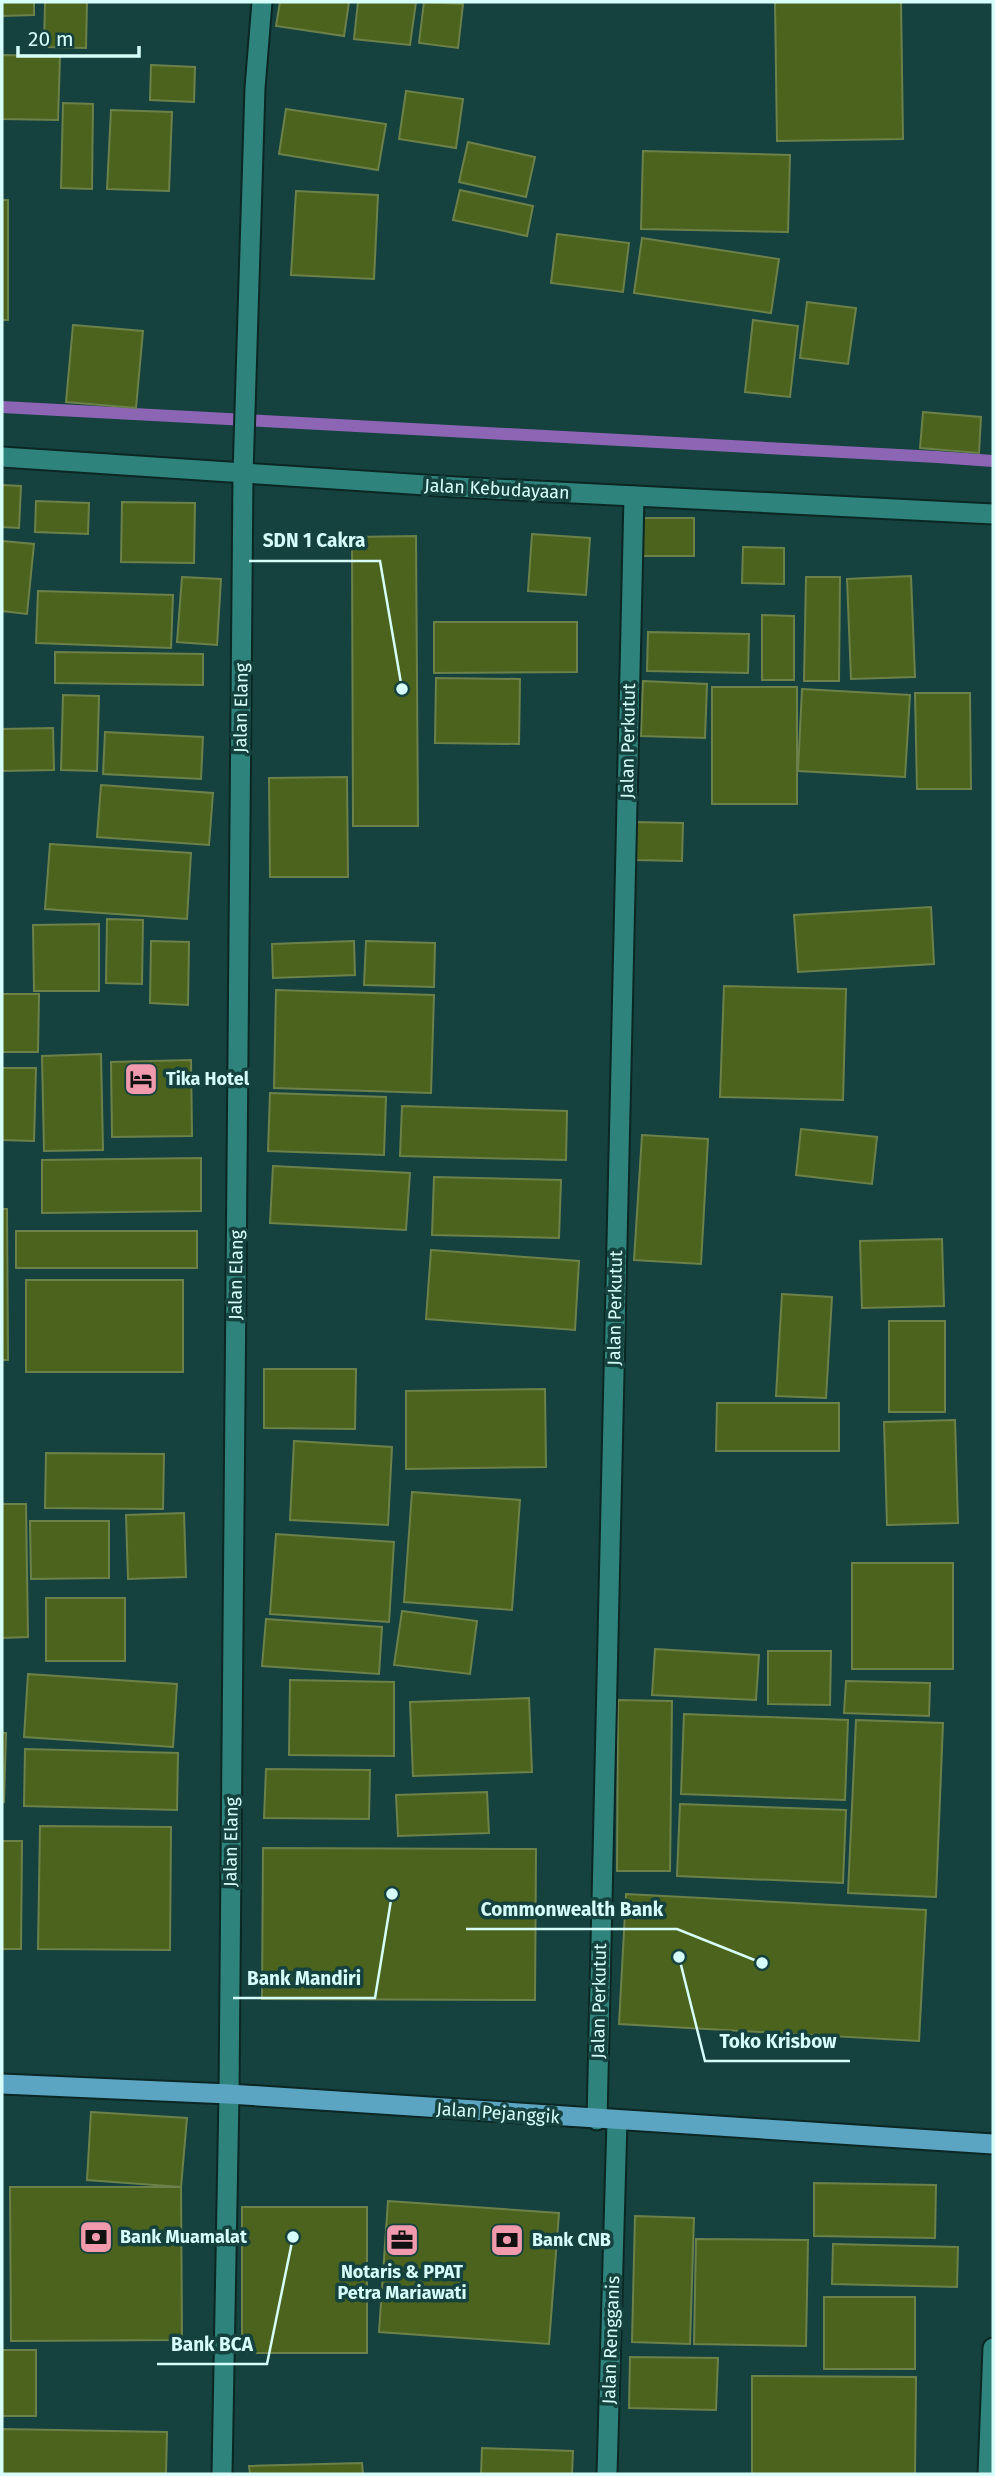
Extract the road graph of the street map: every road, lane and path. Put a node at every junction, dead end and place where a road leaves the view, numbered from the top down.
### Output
1 (262, 2) edge
2 (2, 457) edge
3 (244, 465) junction
4 (634, 496) junction
5 (993, 514) edge
6 (2, 2084) edge
7 (229, 2094) junction
8 (597, 2120) junction
9 (617, 2121) junction
10 (993, 2144) edge
11 (993, 2348) edge
12 (222, 2474) edge
13 (607, 2474) edge
14 (988, 2474) edge

1 - 3 street, Jalan Elang
2 - 3 street, Jalan Kebudayaan
3 - 4 street, Jalan Kebudayaan
3 - 7 street, Jalan Elang
4 - 5 street, Jalan Kebudayaan
4 - 8 street, Jalan Perkutut
6 - 7 main road, Jalan Pejanggik
7 - 8 main road, Jalan Pejanggik
7 - 12 street, Jalan Elang
8 - 9 main road, Jalan Pejanggik
9 - 10 main road, Jalan Pejanggik
9 - 13 street, Jalan Rengganis
11 - 14 street

